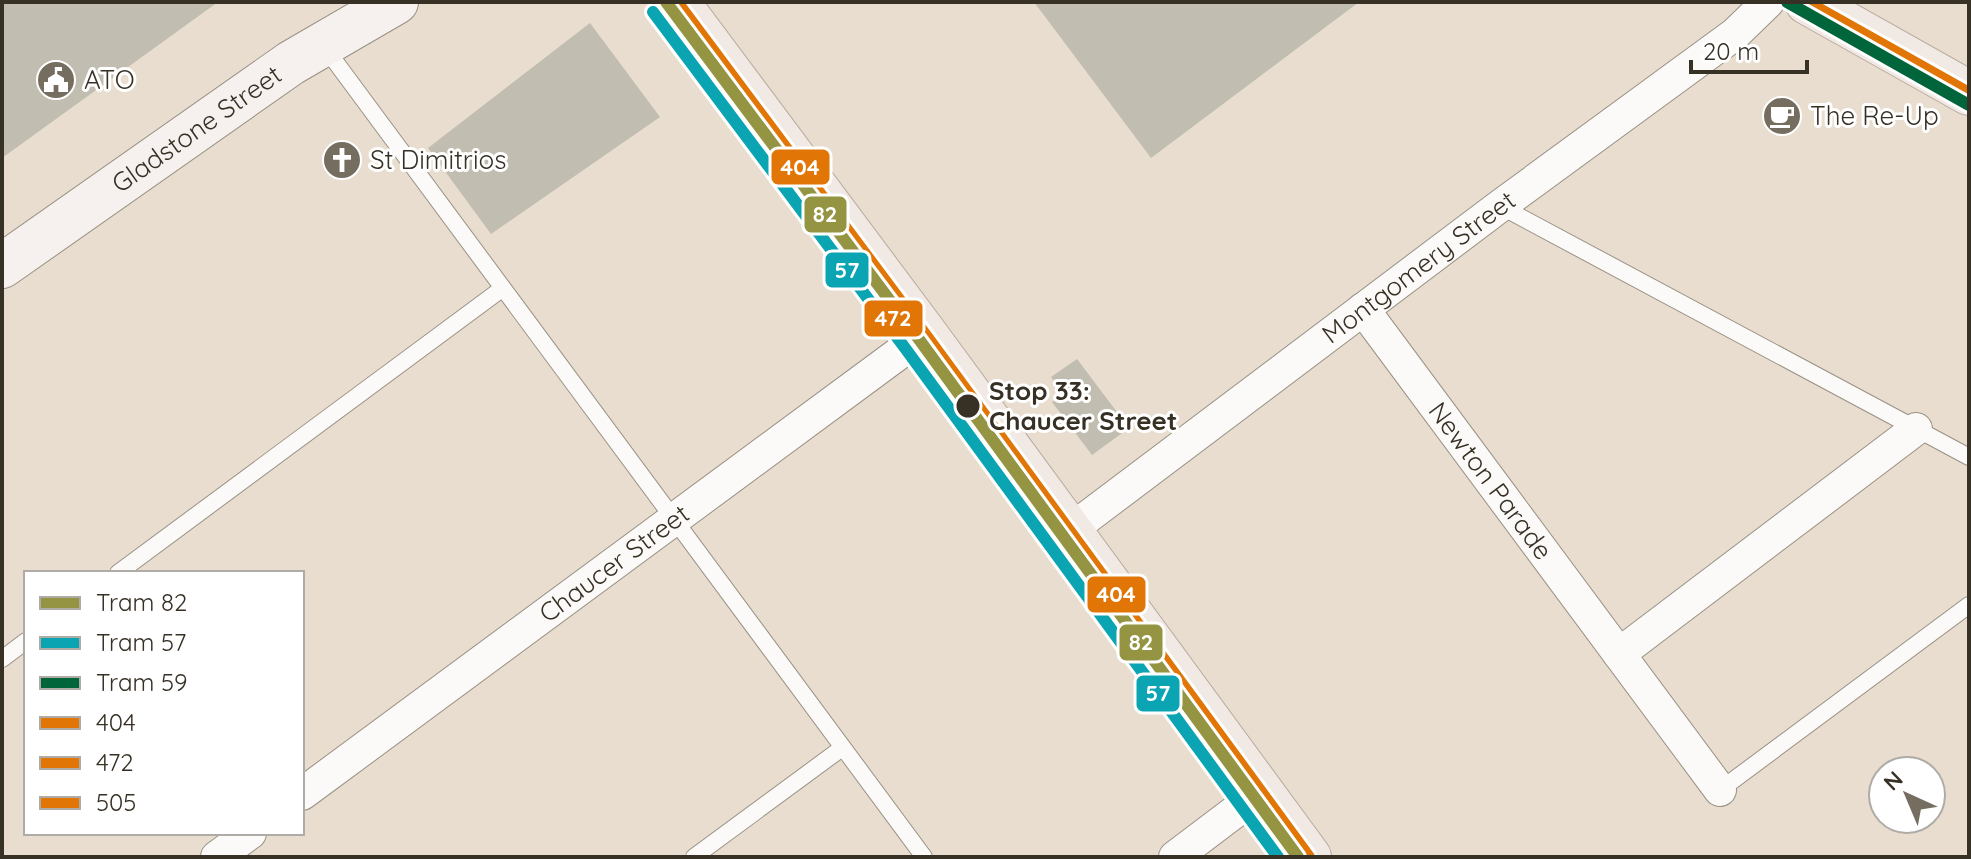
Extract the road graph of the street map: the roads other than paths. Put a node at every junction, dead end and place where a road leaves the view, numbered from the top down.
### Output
1 (396, 2) edge
2 (677, 2) edge
3 (1768, 2) edge
4 (1807, 2) edge
5 (322, 44) junction
6 (1969, 93) edge
7 (1500, 206) junction
8 (2, 266) edge
9 (503, 288) junction
10 (1363, 309) junction
11 (925, 334) junction
12 (1916, 429) junction
13 (1969, 457) edge
14 (674, 519) junction
15 (1069, 531) junction
16 (121, 571) edge
17 (1969, 605) edge
18 (24, 642) edge
19 (1619, 654) junction
20 (2, 659) edge
21 (842, 748) junction
22 (1720, 790) joint
23 (1261, 792) junction
24 (304, 793) edge
25 (247, 835) edge
26 (217, 857) edge
27 (694, 857) edge
28 (924, 857) edge
29 (1175, 857) edge
30 (1309, 857) edge

1 - 5 street, Gladstone Street
2 - 11 main road
3 - 7 street, Montgomery Street
4 - 6 main road
5 - 8 street, Gladstone Street
5 - 9 lane
7 - 10 street, Montgomery Street
7 - 12 lane
9 - 14 lane
9 - 16 lane
10 - 15 street, Montgomery Street
10 - 19 street, Newton Parade
11 - 14 street, Chaucer Street
11 - 15 main road
12 - 13 lane
12 - 19 street
14 - 21 lane
14 - 24 street, Chaucer Street
15 - 23 main road
17 - 22 lane
18 - 20 lane
19 - 22 street, Newton Parade
21 - 27 lane
21 - 28 lane
23 - 29 street
23 - 30 main road
25 - 26 street

